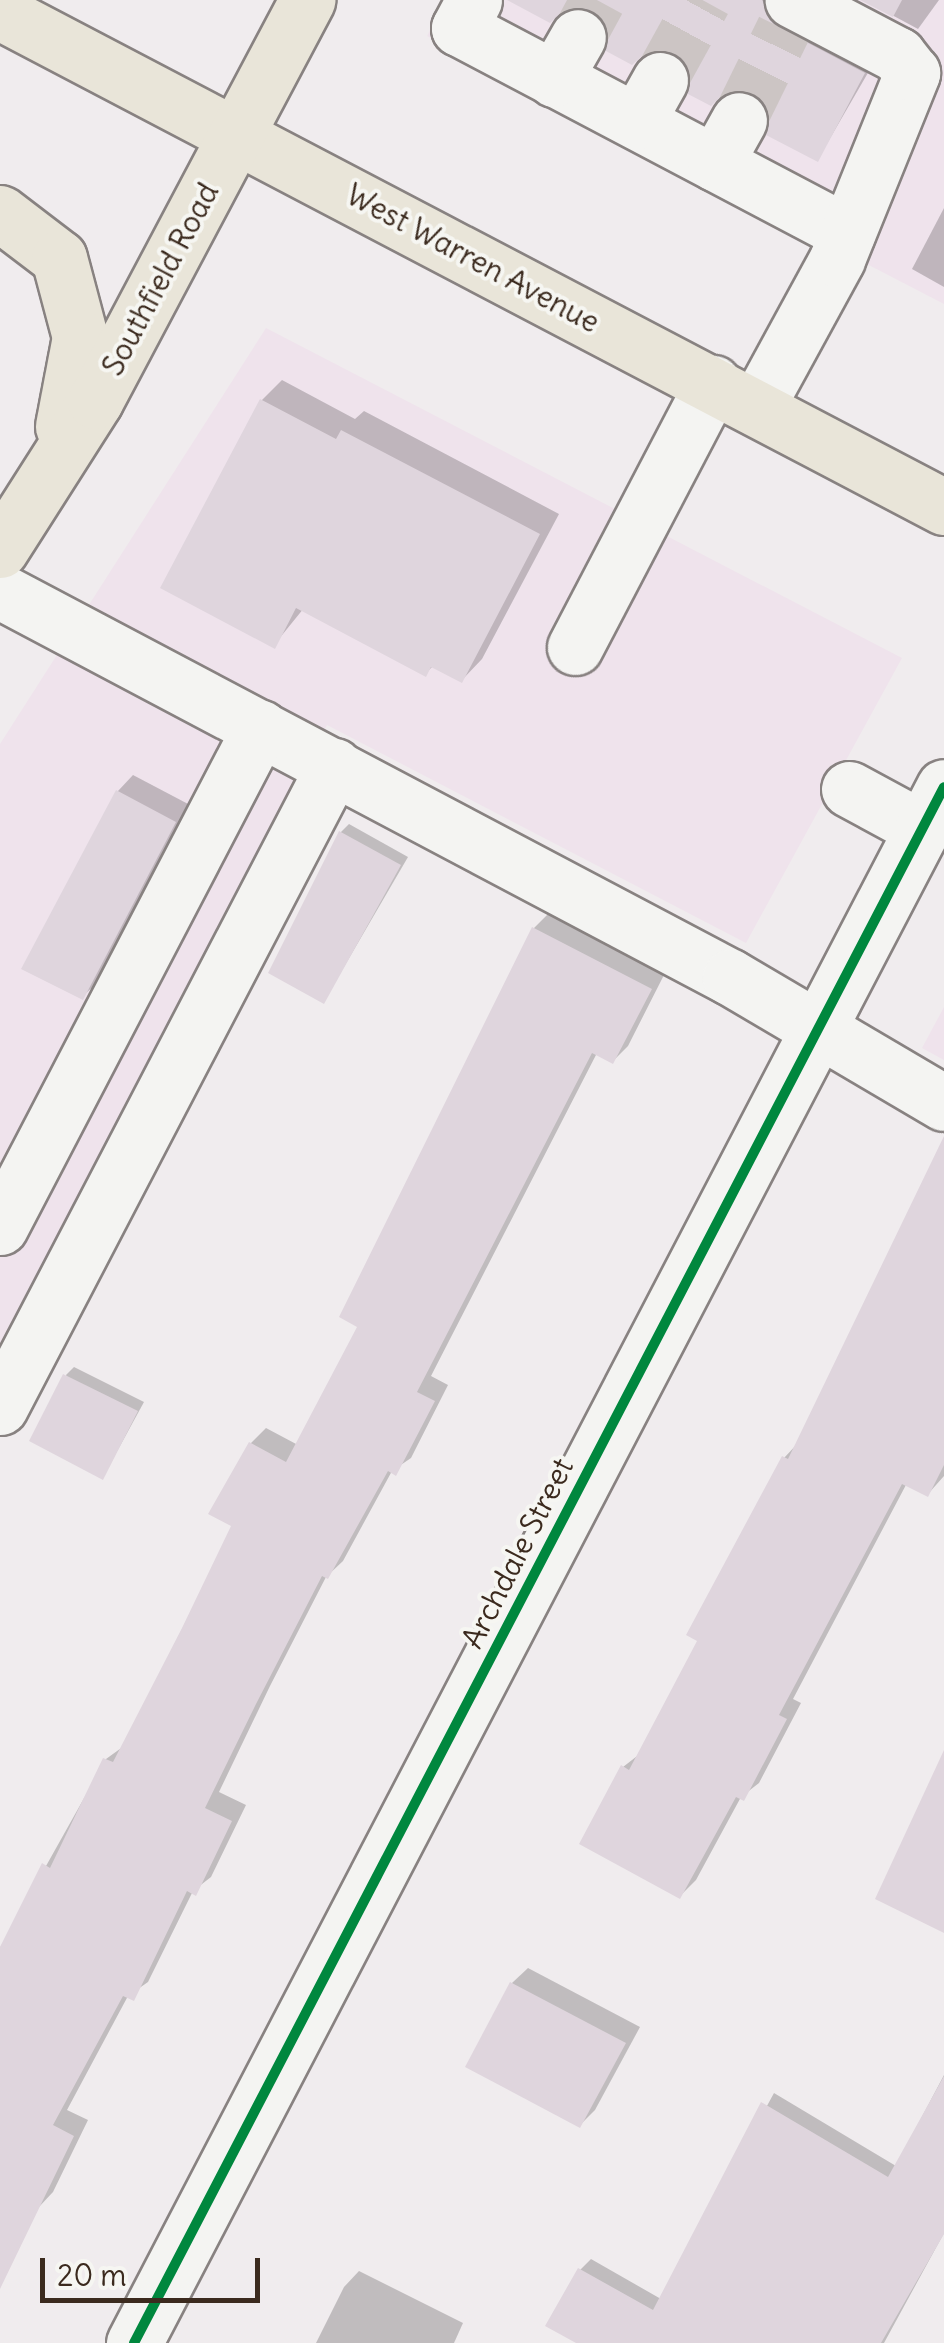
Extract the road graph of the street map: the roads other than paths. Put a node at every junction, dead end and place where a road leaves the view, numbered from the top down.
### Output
1 (307, 0) edge
2 (474, 0) edge
3 (791, 10) edge
4 (0, 12) edge
5 (236, 134) junction
6 (1, 213) edge
7 (848, 232) junction
8 (735, 394) junction
9 (57, 460) junction
10 (944, 507) edge
11 (0, 550) edge
12 (0, 591) edge
13 (575, 647) dead end
14 (260, 728) junction
15 (334, 766) junction
16 (849, 789) dead end
17 (934, 808) edge
18 (816, 1031) junction
19 (944, 1103) edge
20 (0, 1227) edge
21 (0, 1407) edge
22 (134, 2343) edge

1 - 5 main road, Southfield Road
2 - 7 street
3 - 7 street
4 - 5 main road, West Warren Avenue
5 - 8 main road, West Warren Avenue
5 - 9 main road, Southfield Road
6 - 9 main road
7 - 8 street
8 - 10 main road, West Warren Avenue
8 - 13 street
9 - 11 main road, Southfield Road
12 - 14 street
14 - 15 street
14 - 20 street
15 - 18 street
15 - 21 street
16 - 17 street
17 - 18 street, Archdale Street
18 - 19 street
18 - 22 street, Archdale Street

